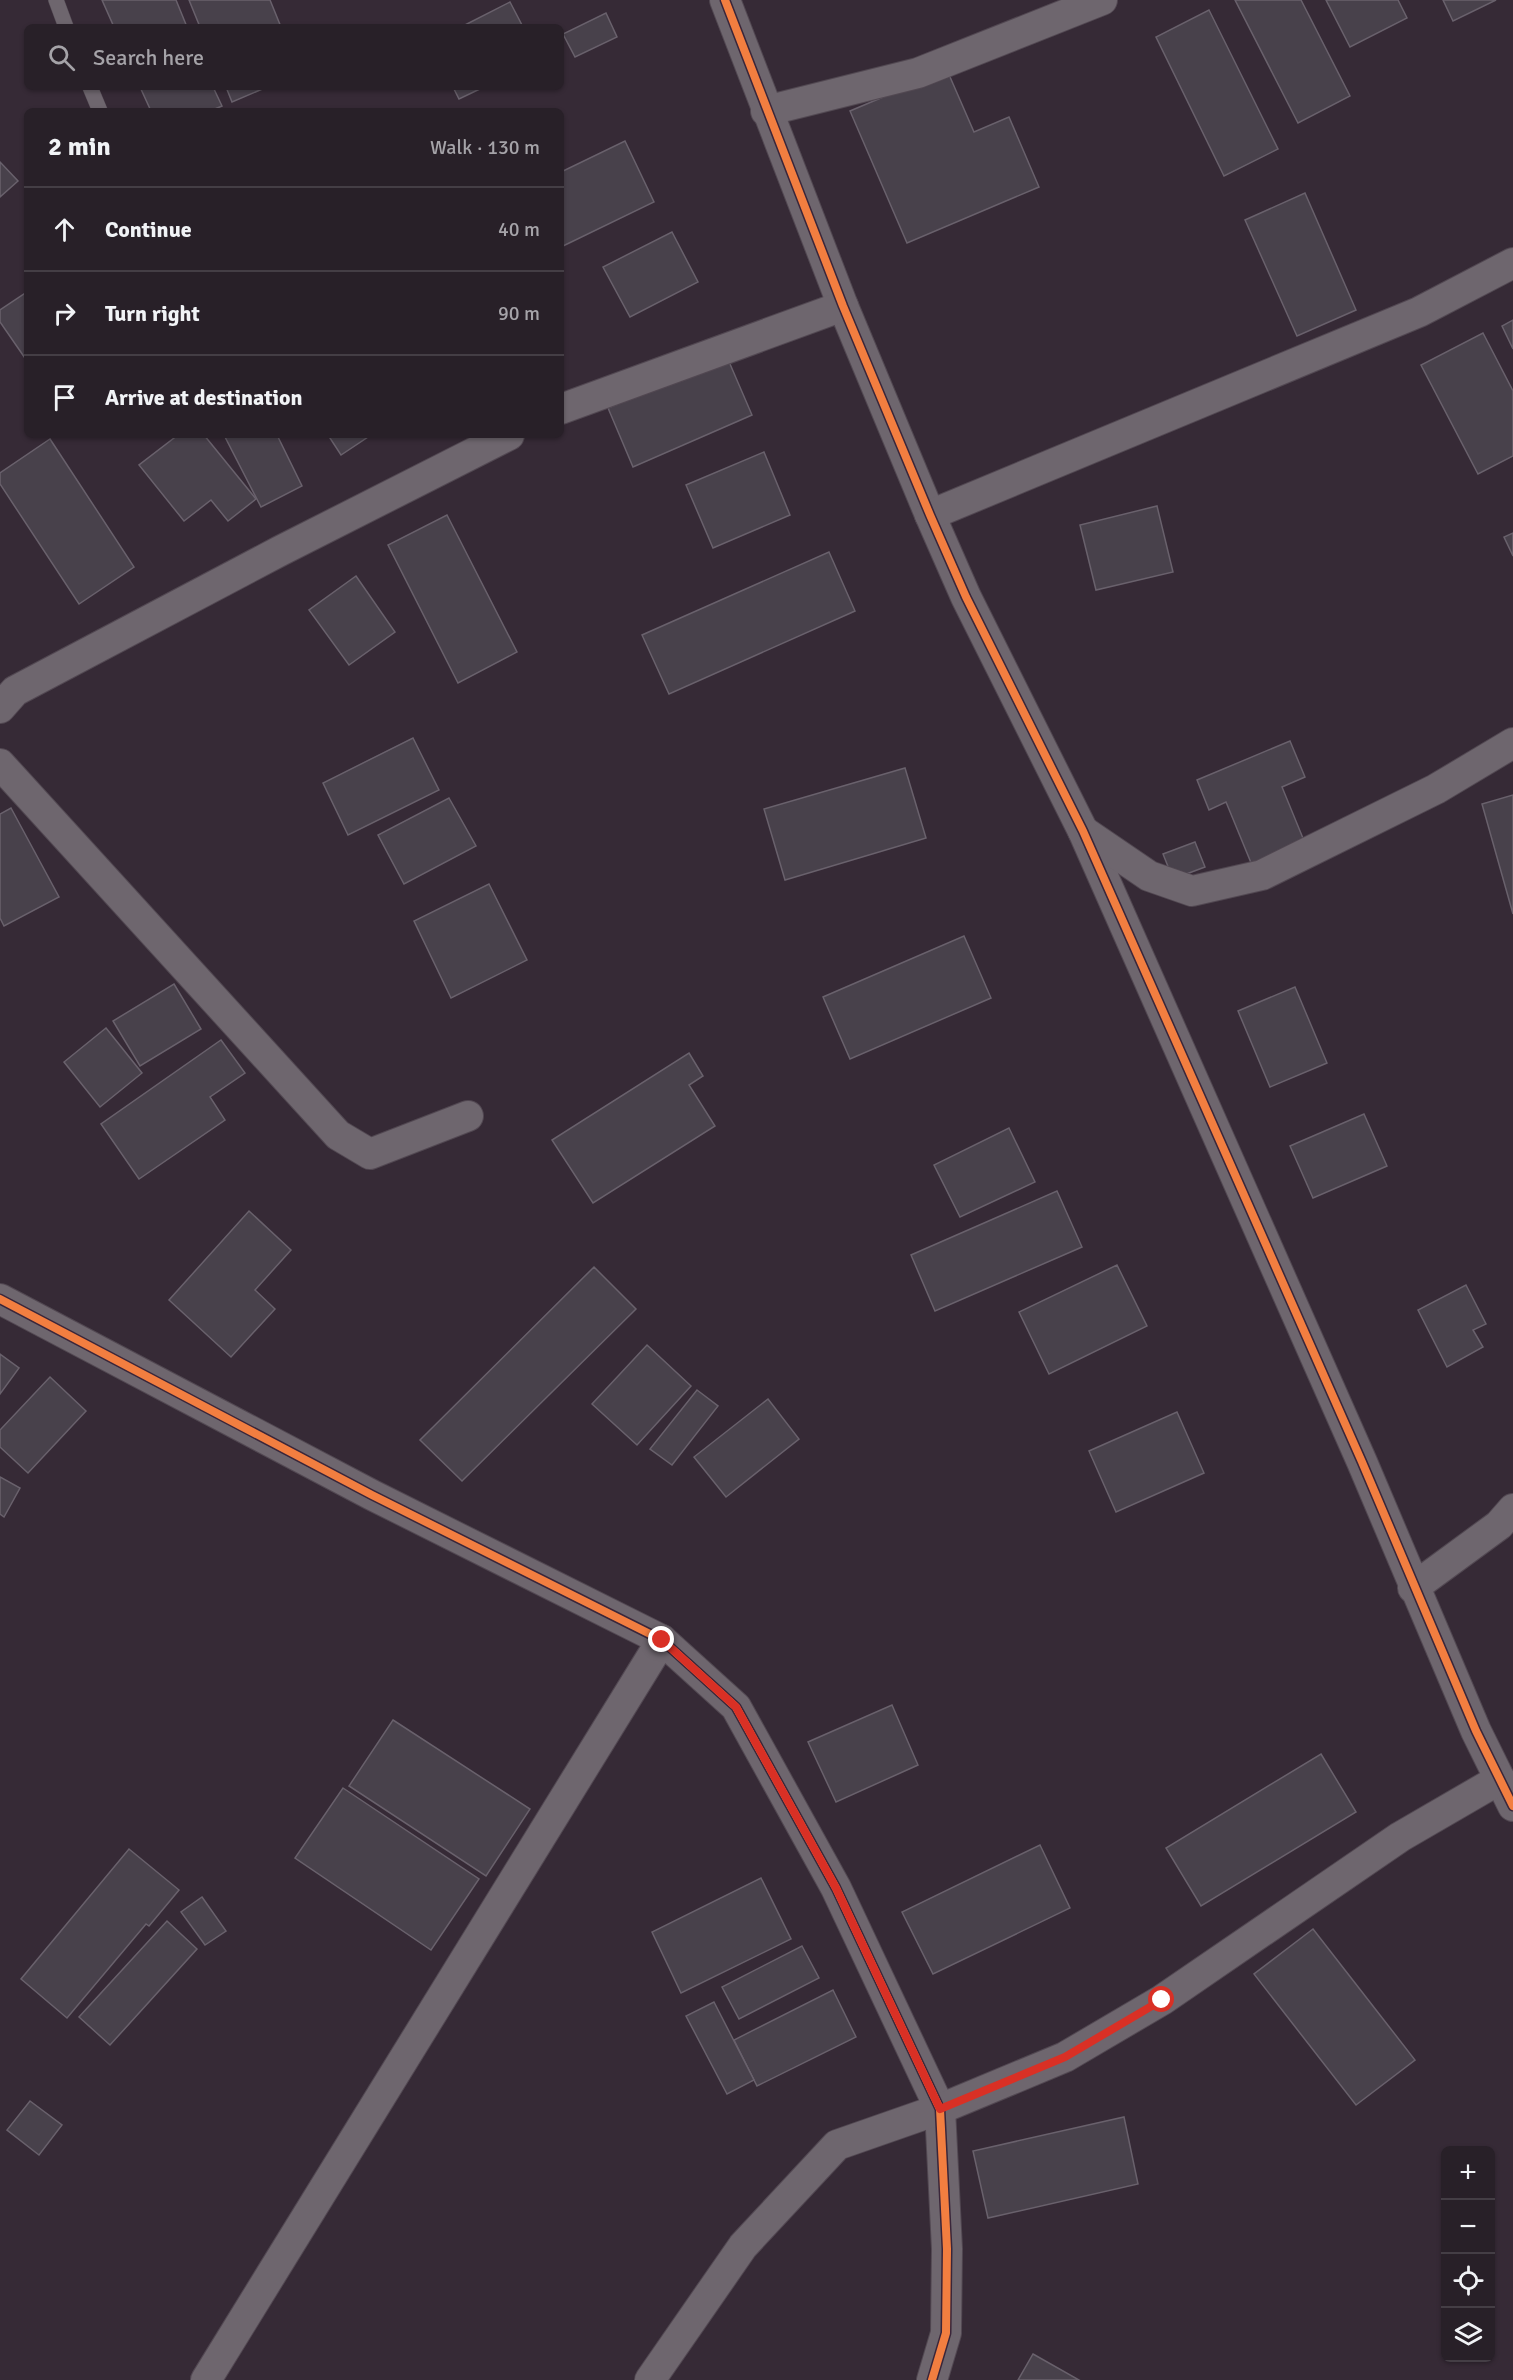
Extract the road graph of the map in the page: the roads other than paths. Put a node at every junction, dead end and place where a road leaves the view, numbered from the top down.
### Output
1 (56, 0) edge
2 (724, 0) edge
3 (1102, 0) edge
4 (65, 24) edge
5 (91, 90) edge
6 (99, 108) edge
7 (765, 111) junction
8 (1513, 263) edge
9 (843, 306) junction
10 (564, 408) edge
11 (503, 438) edge
12 (930, 515) junction
13 (0, 708) edge
14 (1513, 743) edge
15 (0, 764) edge
16 (1083, 831) junction
17 (468, 1116) dead end
18 (0, 1299) edge
19 (1513, 1509) edge
20 (1413, 1588) junction
21 (662, 1640) junction
22 (1500, 1779) junction
23 (1513, 1806) edge
24 (940, 2109) junction
25 (206, 2380) edge
26 (650, 2380) edge
27 (932, 2380) edge

1 - 4 lane
2 - 7 street
3 - 7 street
5 - 6 lane
7 - 9 street
8 - 12 street
9 - 10 street
9 - 12 street
11 - 13 street
12 - 16 street
14 - 16 street
15 - 17 street
16 - 20 street
18 - 21 street
19 - 20 street
20 - 22 street
21 - 24 street
21 - 25 street
22 - 23 street
22 - 24 street
24 - 26 street
24 - 27 street

